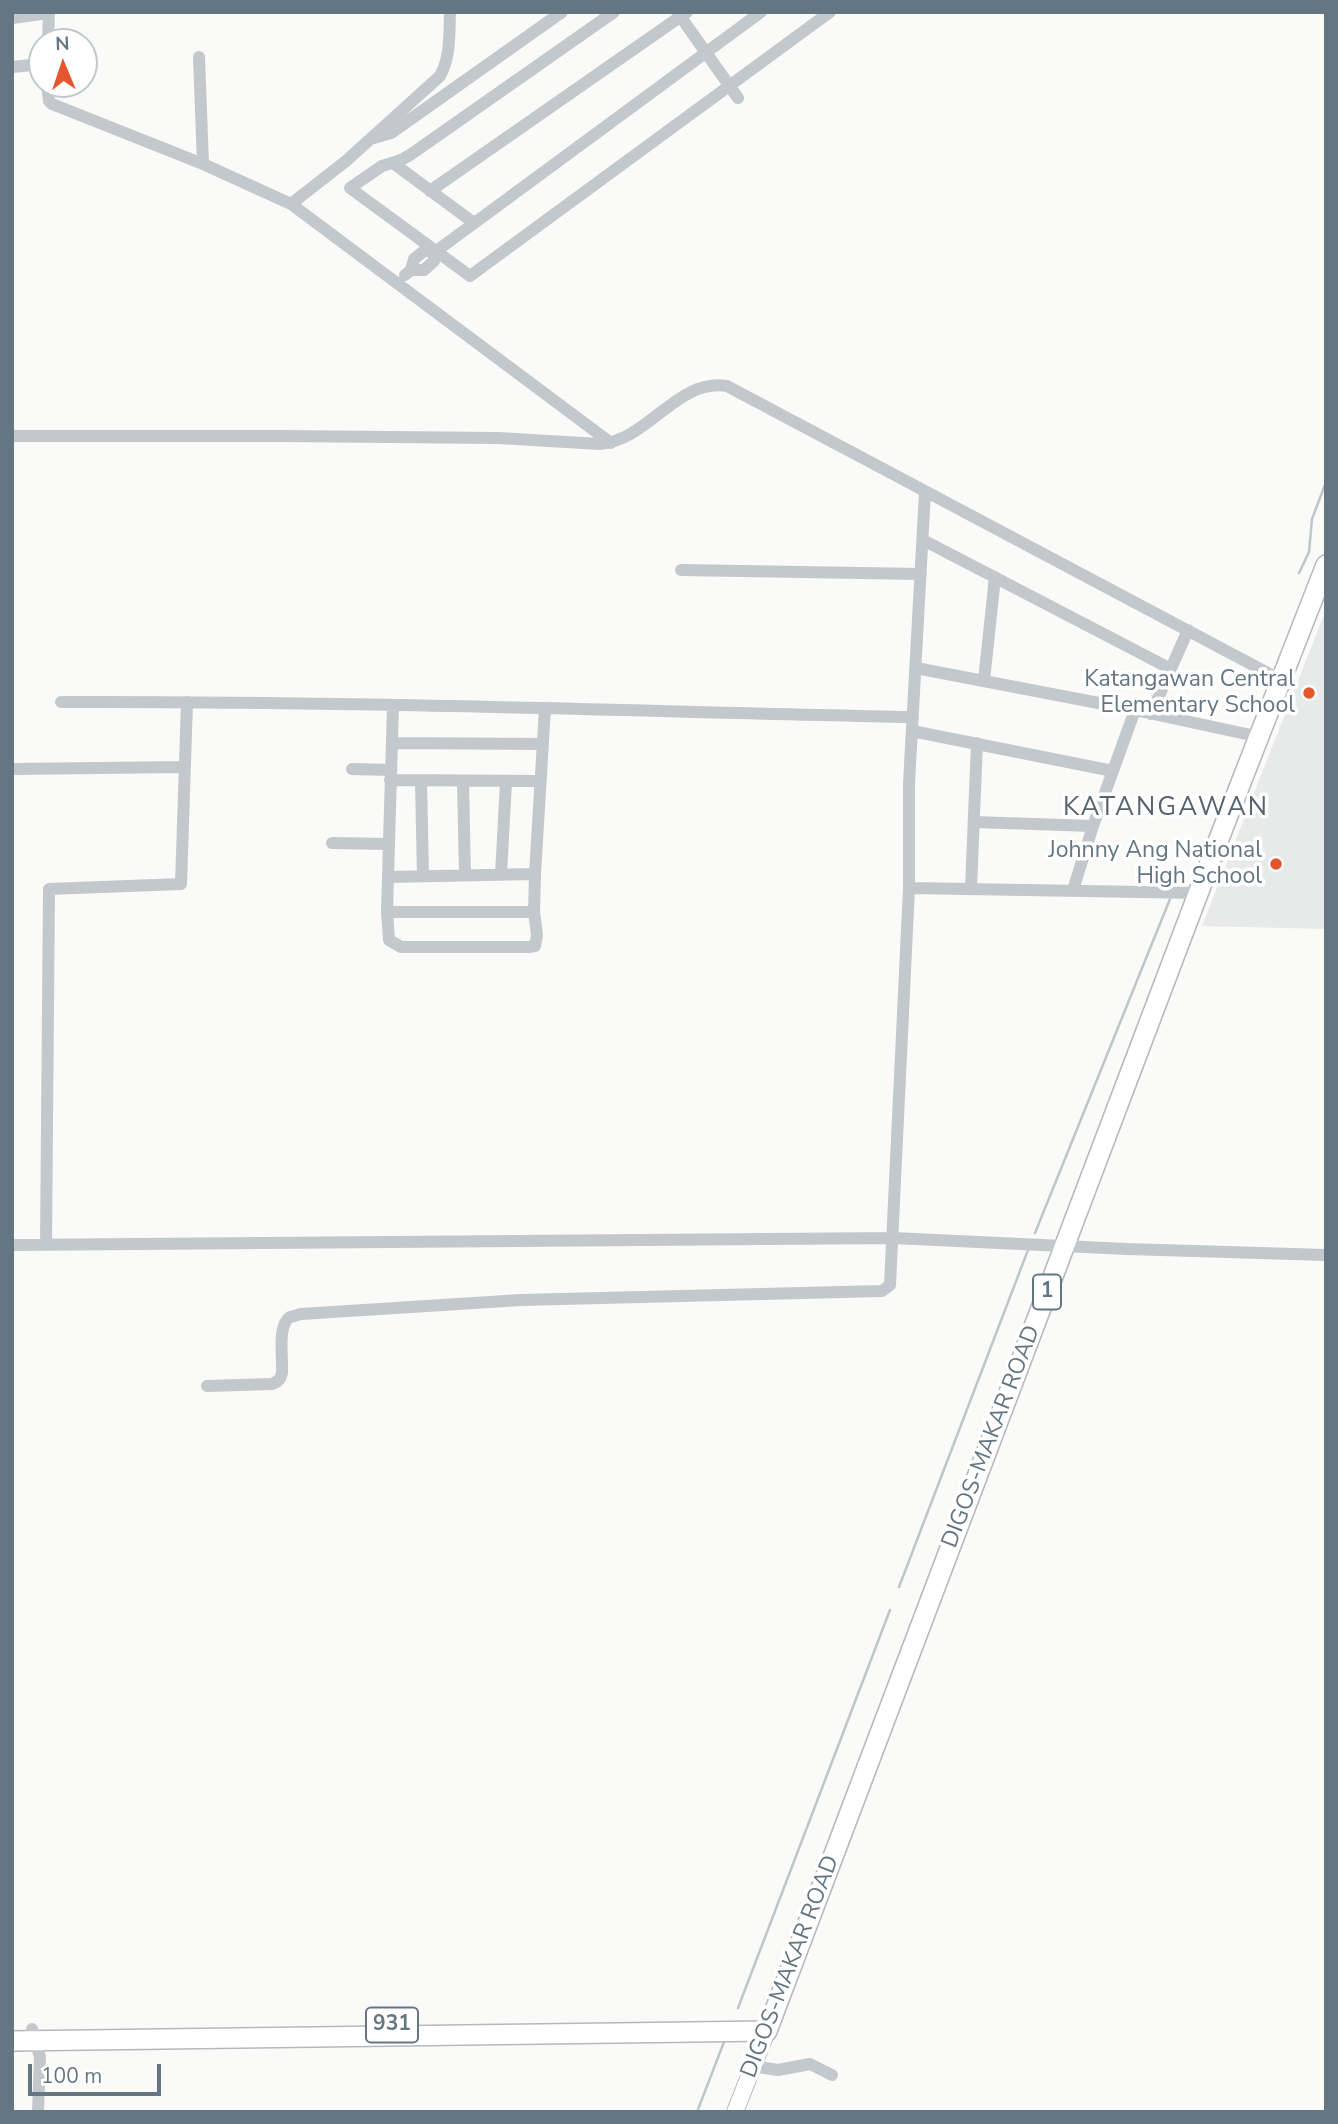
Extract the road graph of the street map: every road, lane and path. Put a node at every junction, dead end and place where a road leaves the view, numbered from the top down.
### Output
1 (450, 12) edge
2 (562, 12) edge
3 (614, 12) edge
4 (761, 12) edge
5 (830, 12) edge
6 (49, 13) edge
7 (682, 14) edge
8 (12, 18) edge
9 (706, 53) junction
10 (199, 57) dead end
11 (730, 86) junction
12 (49, 98) edge
13 (738, 99) dead end
14 (370, 139) junction
15 (393, 163) junction
16 (203, 164) junction
17 (430, 191) junction
18 (291, 204) junction
19 (474, 223) junction
20 (435, 252) junction
21 (397, 282) junction
22 (12, 436) edge
23 (611, 443) junction
24 (925, 492) junction
25 (923, 540) junction
26 (681, 570) dead end
27 (1325, 571) edge
28 (921, 573) junction
29 (995, 577) junction
30 (1188, 630) junction
31 (916, 668) junction
32 (1171, 669) junction
33 (1281, 680) junction
34 (984, 681) junction
35 (61, 702) dead end
36 (187, 702) junction
37 (393, 706) junction
38 (545, 708) junction
39 (1135, 710) junction
40 (1151, 714) junction
41 (913, 717) junction
42 (912, 731) junction
43 (1260, 737) junction
44 (392, 743) junction
45 (977, 743) junction
46 (543, 744) junction
47 (184, 768) junction
48 (12, 769) edge
49 (352, 769) dead end
50 (1113, 771) junction
51 (390, 775) junction
52 (421, 781) junction
53 (540, 781) junction
54 (463, 782) junction
55 (506, 782) junction
56 (974, 822) junction
57 (1093, 826) junction
58 (332, 843) dead end
59 (388, 844) junction
60 (501, 874) junction
61 (535, 874) junction
62 (464, 875) junction
63 (423, 876) junction
64 (388, 877) junction
65 (909, 888) junction
66 (971, 888) junction
67 (1073, 890) junction
68 (1199, 893) junction
69 (387, 912) junction
70 (534, 912) junction
71 (893, 1238) junction
72 (12, 1245) edge
73 (46, 1245) junction
74 (1065, 1245) junction
75 (1326, 1255) edge
76 (207, 1386) dead end
77 (769, 2025) junction
78 (27, 2033) edge
79 (12, 2041) edge
80 (752, 2066) junction
81 (832, 2075) dead end
82 (38, 2112) edge
83 (735, 2112) edge

1 - 14 street
2 - 14 street
3 - 15 street
4 - 9 street
5 - 11 street
6 - 8 street
7 - 9 street
7 - 17 street
9 - 11 street
9 - 19 street
10 - 16 street
11 - 13 street
11 - 20 street
12 - 16 street
14 - 18 street
15 - 17 street
15 - 20 street
16 - 18 street
17 - 19 street
18 - 21 street
19 - 20 street
20 - 21 street
21 - 23 street
22 - 23 street
23 - 24 street
24 - 25 street
24 - 30 street
25 - 28 street
25 - 29 street
26 - 28 street
27 - 33 highway, DIGOS-MAKAR ROAD / 1
28 - 31 street
29 - 32 street
29 - 34 street
30 - 32 street
30 - 33 street
31 - 34 street
31 - 41 street
32 - 40 street
33 - 43 highway, DIGOS-MAKAR ROAD / 1
34 - 39 street
35 - 36 street
36 - 37 street
36 - 47 street
37 - 38 street
37 - 44 street
38 - 41 street
38 - 46 street
39 - 40 street
39 - 50 street
40 - 43 street
41 - 42 street
42 - 45 street
42 - 65 street
43 - 68 highway, DIGOS-MAKAR ROAD / 1
44 - 46 street
44 - 51 street
45 - 50 street
45 - 56 street
46 - 53 street
47 - 48 street
47 - 73 street
49 - 51 street
50 - 57 street
51 - 52 street
51 - 59 street
52 - 54 street
52 - 63 street
53 - 55 street
53 - 61 street
54 - 55 street
54 - 62 street
55 - 60 street
56 - 57 street
56 - 66 street
57 - 67 street
58 - 59 street
59 - 64 street
60 - 61 street
60 - 62 street
61 - 70 street
62 - 63 street
63 - 64 street
64 - 69 street
65 - 66 street
65 - 71 street
66 - 67 street
67 - 68 street
68 - 74 highway, DIGOS-MAKAR ROAD / 1
69 - 70 street
69 - 70 street
71 - 73 street
71 - 74 street
71 - 76 street
72 - 73 street
74 - 75 street
74 - 77 highway, DIGOS-MAKAR ROAD / 1
77 - 78 highway, 931
77 - 80 main road, DIGOS-MAKAR ROAD / 1
78 - 79 highway, 931
78 - 82 street
80 - 81 street
80 - 83 main road, DIGOS-MAKAR ROAD / 1

